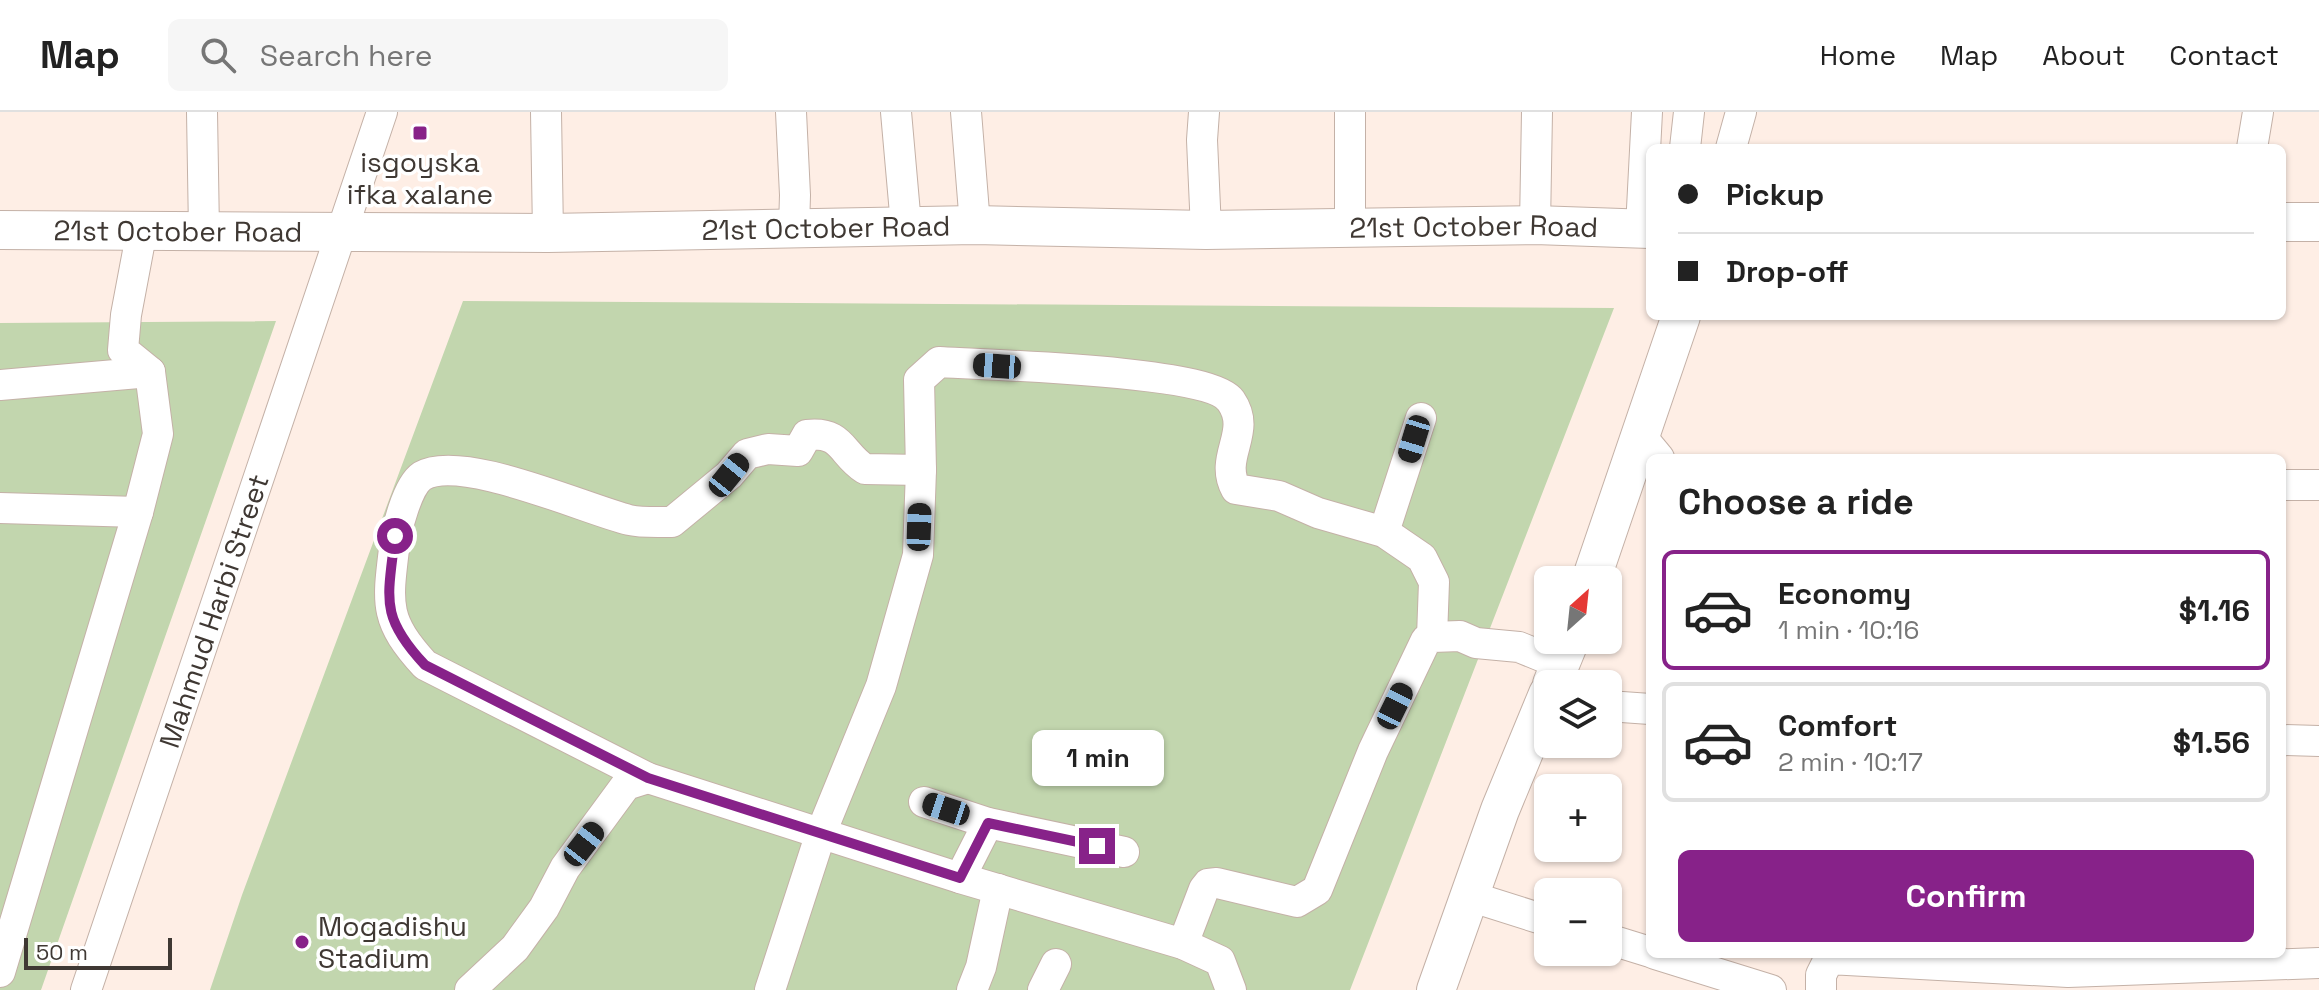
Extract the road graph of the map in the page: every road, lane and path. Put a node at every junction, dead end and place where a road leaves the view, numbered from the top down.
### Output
1 (202, 112) edge
2 (382, 112) edge
3 (546, 112) edge
4 (791, 112) edge
5 (896, 112) edge
6 (966, 112) edge
7 (1204, 112) edge
8 (1350, 112) edge
9 (1537, 112) edge
10 (1647, 112) edge
11 (1689, 112) edge
12 (1741, 112) edge
13 (2258, 112) edge
14 (1647, 144) edge
15 (1685, 144) edge
16 (1732, 144) edge
17 (2253, 144) edge
18 (2286, 222) edge
19 (2319, 222) edge
20 (906, 225) junction
21 (975, 225) junction
22 (1535, 225) junction
23 (1350, 226) junction
24 (794, 228) junction
25 (1646, 228) edge
26 (0, 230) edge
27 (142, 230) junction
28 (343, 230) junction
29 (1206, 230) junction
30 (204, 231) junction
31 (548, 233) junction
32 (1680, 320) edge
33 (150, 372) junction
34 (0, 385) edge
35 (1421, 418) dead end
36 (1650, 447) edge
37 (1646, 456) edge
38 (921, 470) junction
39 (2286, 485) edge
40 (2319, 485) edge
41 (0, 508) edge
42 (138, 512) junction
43 (1384, 532) junction
44 (1597, 566) edge
45 (1432, 637) junction
46 (1563, 658) edge
47 (1622, 707) edge
48 (1646, 709) edge
49 (1534, 728) edge
50 (2286, 740) edge
51 (2319, 741) edge
52 (648, 778) junction
53 (924, 802) dead end
54 (988, 823) junction
55 (821, 833) junction
56 (1124, 852) dead end
57 (960, 878) junction
58 (998, 889) junction
59 (1469, 896) junction
60 (1534, 917) edge
61 (1622, 943) edge
62 (1183, 944) junction
63 (1646, 951) edge
64 (1668, 958) edge
65 (2111, 961) edge
66 (2319, 963) edge
67 (0, 972) edge
68 (2065, 981) edge
69 (86, 990) edge
70 (470, 990) edge
71 (770, 990) edge
72 (972, 990) edge
73 (1231, 990) edge
74 (1436, 990) edge
75 (1771, 990) edge
76 (1821, 990) edge

1 - 30 street
2 - 28 street, Mahmud Harbi Street
3 - 31 street
4 - 24 street
5 - 20 street
6 - 21 street
7 - 29 street
8 - 23 street
9 - 22 street
10 - 14 street
11 - 15 street
12 - 16 street
13 - 17 street
18 - 19 main road
20 - 21 main road, 21st October Road
20 - 24 main road, 21st October Road
21 - 29 main road, 21st October Road
22 - 23 main road, 21st October Road
22 - 25 main road, 21st October Road
23 - 29 main road, 21st October Road
24 - 31 main road, 21st October Road
26 - 27 main road, 21st October Road
27 - 30 main road, 21st October Road
27 - 33 street
28 - 30 main road, 21st October Road
28 - 31 main road, 21st October Road
28 - 69 street, Mahmud Harbi Street
32 - 36 main road
33 - 34 street
33 - 42 street
35 - 43 street
37 - 44 main road
38 - 43 street
38 - 52 street
38 - 55 street
39 - 40 street
41 - 42 street
42 - 67 street
43 - 45 street
45 - 46 street
45 - 62 street
47 - 48 street
49 - 59 main road
50 - 51 street
52 - 55 street
52 - 70 street
53 - 54 street
54 - 56 street
54 - 57 street
55 - 57 street
55 - 71 street
57 - 58 street
58 - 62 street
58 - 72 street
59 - 60 street
59 - 74 main road
61 - 63 street
62 - 73 street
64 - 75 street
65 - 66 street
65 - 68 street
68 - 76 street

